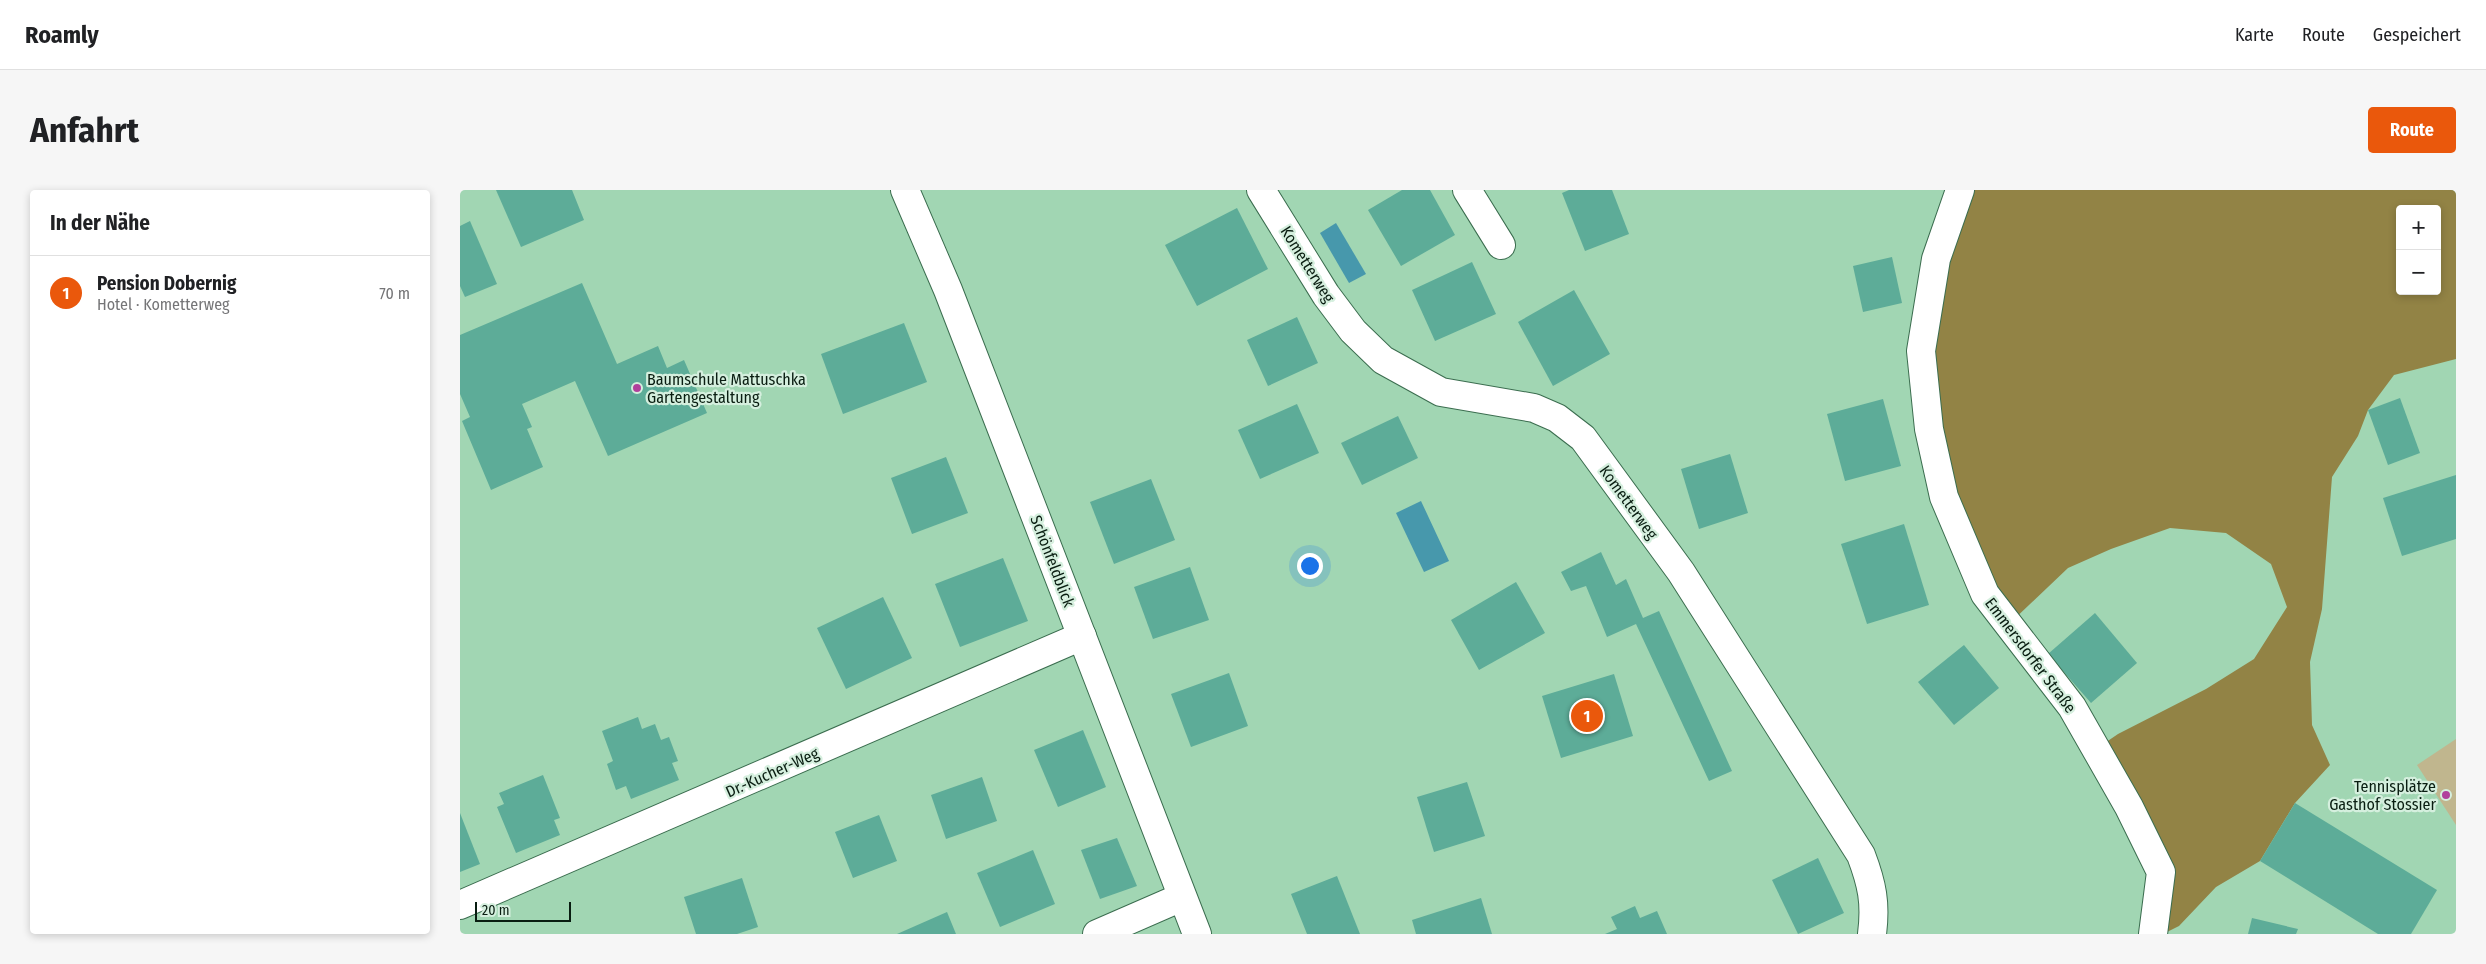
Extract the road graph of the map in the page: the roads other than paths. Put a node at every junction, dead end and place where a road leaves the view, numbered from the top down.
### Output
1 (905, 190) edge
2 (1467, 190) edge
3 (1960, 190) edge
4 (1264, 191) edge
5 (1501, 245) dead end
6 (1082, 636) junction
7 (1182, 897) junction
8 (460, 905) edge
9 (1096, 934) edge
10 (1197, 934) edge
11 (1872, 934) edge
12 (2153, 934) edge

1 - 6 street, Schönfeldblick
2 - 5 street
3 - 12 street, Emmersdorfer Straße
4 - 11 street, Kometterweg
6 - 7 street, Schönfeldblick
6 - 8 street, Dr.-Kucher-Weg
7 - 9 street
7 - 10 street, Schönfeldblick

